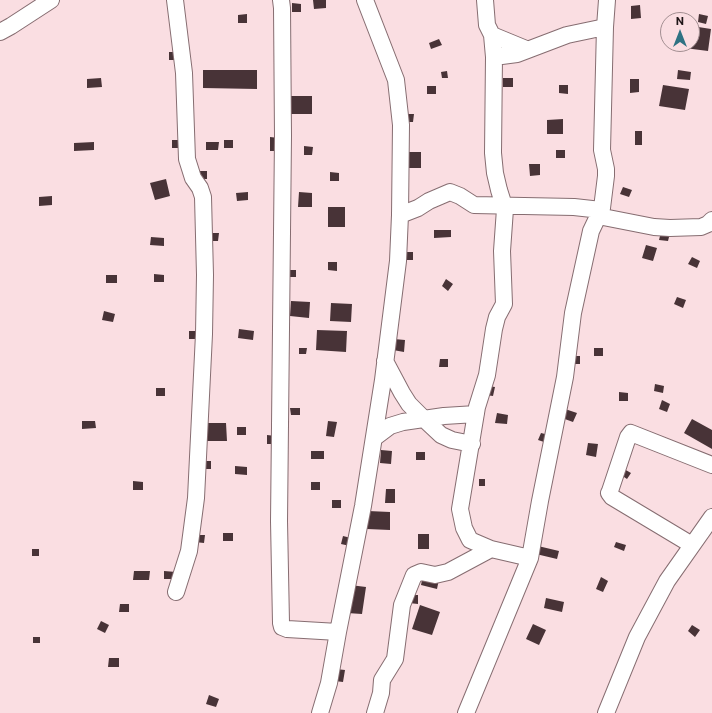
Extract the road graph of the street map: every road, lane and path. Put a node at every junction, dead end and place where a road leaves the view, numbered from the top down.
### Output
1 (51, 0) edge
2 (175, 0) edge
3 (281, 0) edge
4 (365, 0) edge
5 (485, 0) edge
6 (607, 0) edge
7 (605, 27) junction
8 (0, 32) edge
9 (492, 35) junction
10 (526, 49) junction
11 (494, 57) junction
12 (504, 205) junction
13 (600, 213) junction
14 (400, 215) junction
15 (712, 220) edge
16 (385, 361) junction
17 (476, 414) junction
18 (425, 420) junction
19 (374, 438) junction
20 (472, 444) junction
21 (712, 465) edge
22 (712, 517) edge
23 (692, 544) junction
24 (491, 549) junction
25 (530, 558) junction
26 (176, 592) dead end
27 (338, 632) junction
28 (320, 713) edge
29 (375, 713) edge
30 (466, 713) edge
31 (606, 713) edge

1 - 8 street
2 - 26 street
3 - 27 street
4 - 14 street
5 - 9 street
6 - 7 street
7 - 10 street
7 - 13 street
9 - 10 street
9 - 11 street
10 - 11 street
11 - 12 street
12 - 13 street
12 - 14 street
12 - 17 street
13 - 15 street
13 - 25 street
14 - 16 street
16 - 18 street
16 - 19 street
17 - 18 street
17 - 20 street
18 - 19 street
18 - 20 street
19 - 27 street
20 - 24 street
21 - 23 street
22 - 23 street
23 - 31 street
24 - 25 street
24 - 29 street
25 - 30 street
27 - 28 street

